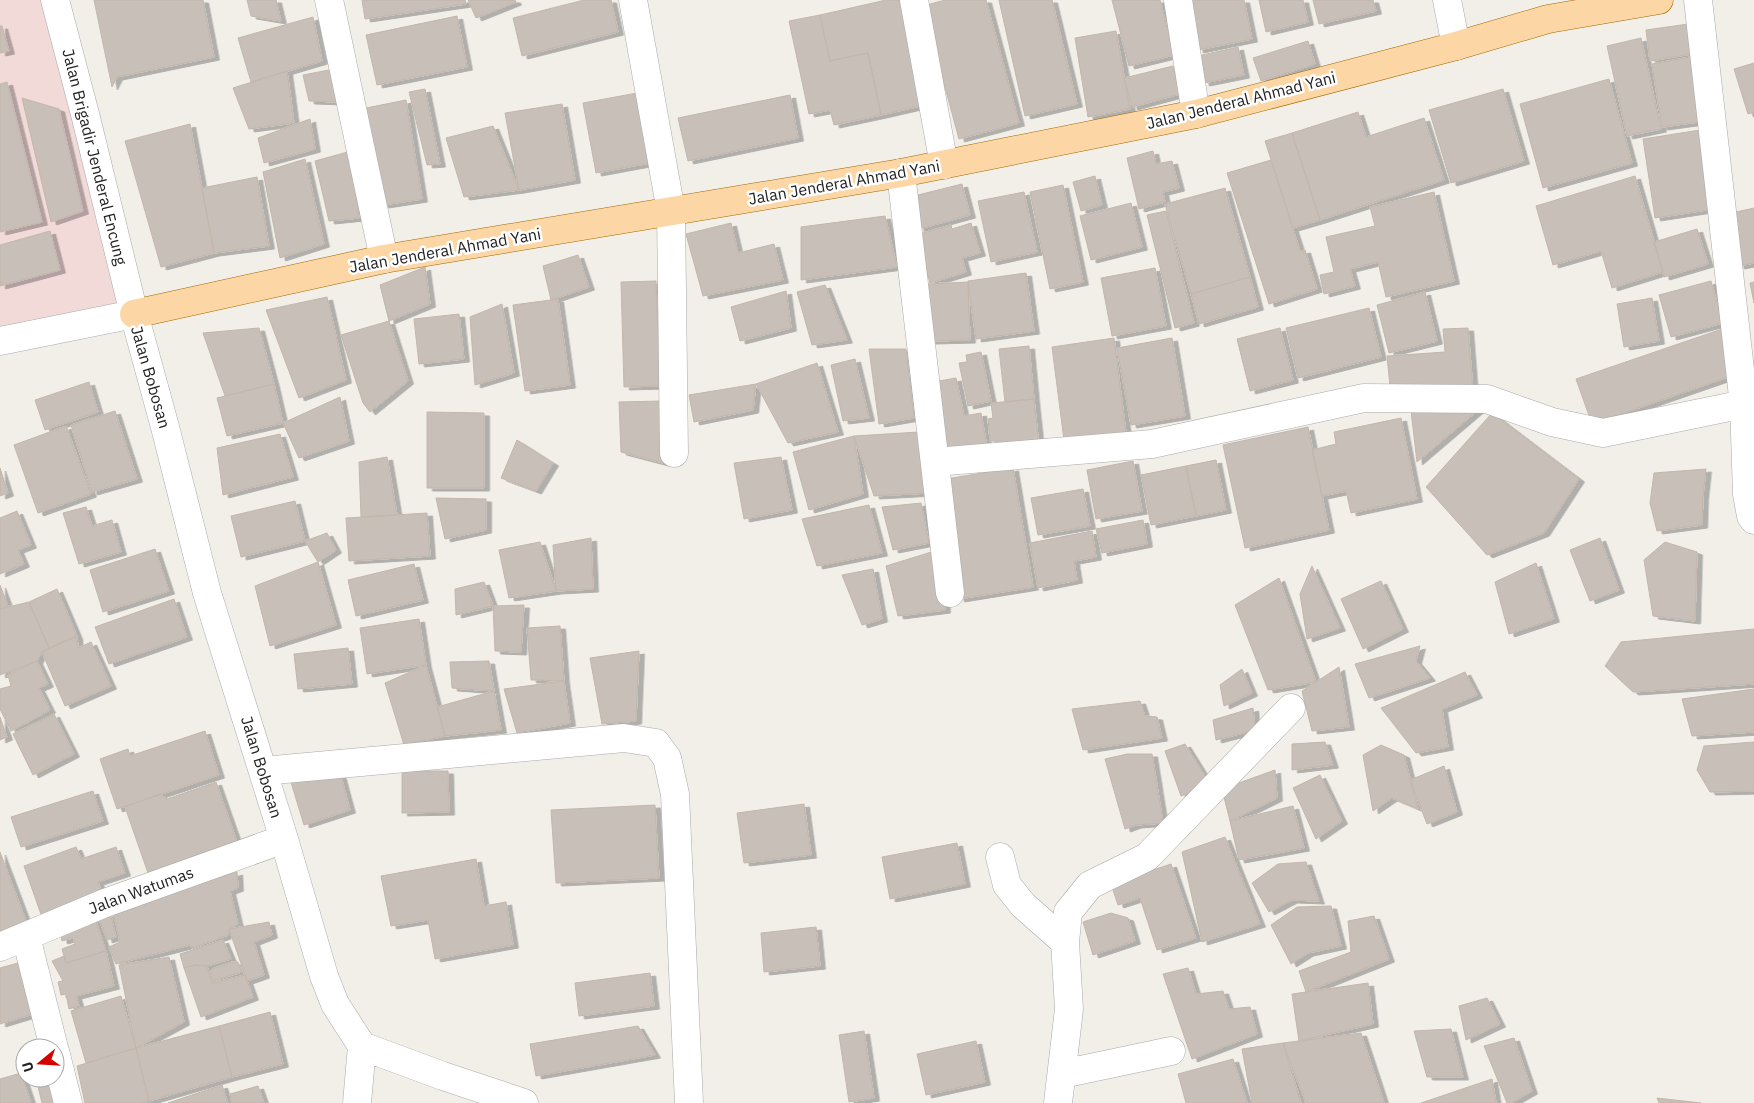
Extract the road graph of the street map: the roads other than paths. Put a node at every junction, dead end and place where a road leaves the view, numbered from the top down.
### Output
1 (55, 0) edge
2 (329, 0) edge
3 (633, 0) edge
4 (914, 0) edge
5 (1178, 0) edge
6 (1447, 0) edge
7 (1580, 0) edge
8 (1659, 0) edge
9 (1698, 0) edge
10 (1548, 19) junction
11 (1456, 46) junction
12 (1196, 114) junction
13 (944, 164) junction
14 (901, 173) junction
15 (671, 211) junction
16 (384, 258) junction
17 (134, 314) junction
18 (0, 341) edge
19 (1749, 403) edge
20 (674, 453) dead end
21 (934, 462) junction
22 (1754, 520) edge
23 (950, 593) dead end
24 (1291, 708) dead end
25 (263, 771) junction
26 (284, 839) junction
27 (1000, 857) dead end
28 (26, 937) junction
29 (1065, 942) junction
30 (0, 947) edge
31 (52, 1038) edge
32 (362, 1046) junction
33 (1171, 1051) dead end
34 (1062, 1074) junction
35 (64, 1088) edge
36 (68, 1103) edge
37 (358, 1103) edge
38 (524, 1103) edge
39 (689, 1103) edge
40 (1058, 1103) edge

1 - 17 street, Jalan Brigadir Jenderal Encung
2 - 16 street
3 - 15 street
4 - 13 street
5 - 12 street
6 - 11 street
7 - 10 main road
8 - 10 main road
9 - 19 street
10 - 11 main road, Jalan Jenderal Ahmad Yani
11 - 12 main road, Jalan Jenderal Ahmad Yani
12 - 13 main road, Jalan Jenderal Ahmad Yani
13 - 14 main road, Jalan Jenderal Ahmad Yani
14 - 15 main road, Jalan Jenderal Ahmad Yani
14 - 21 street
15 - 16 main road, Jalan Jenderal Ahmad Yani
15 - 20 street
16 - 17 main road, Jalan Jenderal Ahmad Yani
17 - 18 street
17 - 25 street, Jalan Bobosan
19 - 21 street
19 - 22 street
21 - 23 street
24 - 29 street
25 - 26 street, Jalan Bobosan
25 - 39 street
26 - 28 street, Jalan Watumas
26 - 32 street, Jalan Bobosan
27 - 29 street
28 - 30 street, Jalan Watumas
28 - 31 street
29 - 34 street
32 - 37 street
32 - 38 street
33 - 34 street
34 - 40 street
35 - 36 street

